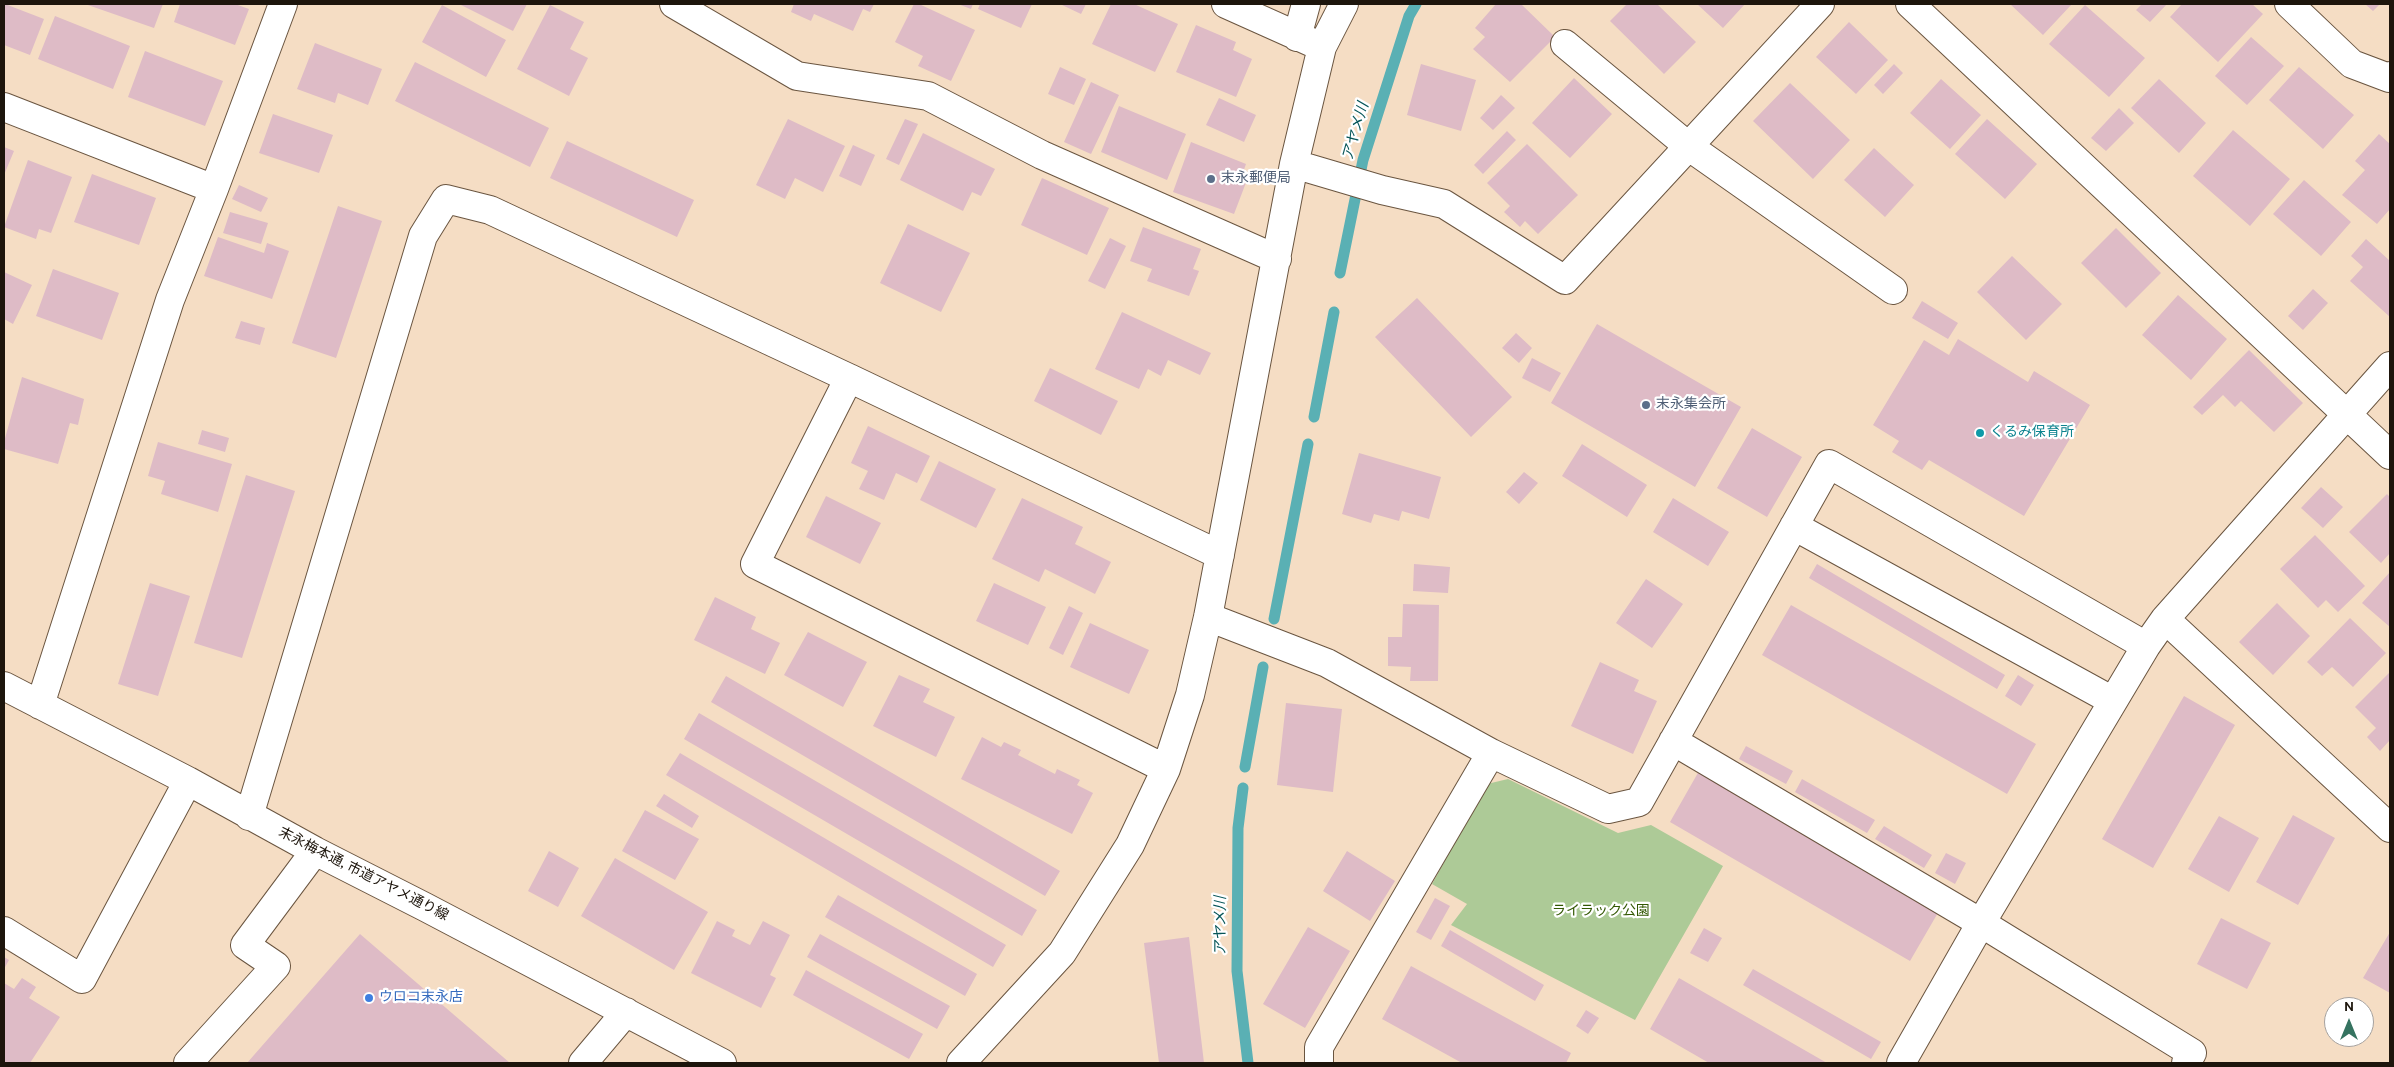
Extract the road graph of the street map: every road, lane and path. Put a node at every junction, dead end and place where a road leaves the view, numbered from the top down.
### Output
1 (283, 4) edge
2 (674, 4) edge
3 (1226, 4) edge
4 (1306, 4) edge
5 (1344, 4) edge
6 (1820, 4) edge
7 (1910, 4) edge
8 (2289, 4) edge
9 (1297, 37) junction
10 (1565, 44) dead end
11 (1322, 48) junction
12 (2390, 76) edge
13 (4, 107) edge
14 (1688, 146) junction
15 (1294, 164) junction
16 (214, 189) junction
17 (1277, 259) junction
18 (1893, 290) dead end
19 (2390, 366) edge
20 (850, 378) junction
21 (2348, 414) junction
22 (2390, 455) edge
23 (1794, 526) junction
24 (1220, 555) junction
25 (1208, 618) junction
26 (2165, 619) junction
27 (2146, 646) junction
28 (4, 686) edge
29 (2113, 701) junction
30 (40, 705) junction
31 (1673, 740) junction
32 (1491, 753) junction
33 (1166, 769) junction
34 (188, 781) junction
35 (249, 816) junction
36 (2390, 828) edge
37 (315, 852) junction
38 (1981, 923) junction
39 (4, 931) edge
40 (626, 1012) junction
41 (188, 1063) edge
42 (583, 1063) edge
43 (722, 1063) edge
44 (961, 1063) edge
45 (1319, 1063) edge
46 (1901, 1063) edge
47 (2186, 1063) edge

1 - 16 street
2 - 17 street
3 - 9 street
4 - 9 street
5 - 11 street
6 - 14 street
7 - 21 street
8 - 12 street
9 - 11 street
10 - 14 street
11 - 15 street
13 - 16 street
14 - 15 street
14 - 18 street
15 - 17 street
16 - 30 street
17 - 24 street
19 - 21 street
20 - 24 street
20 - 33 street
20 - 35 street
21 - 22 street
21 - 26 street
23 - 27 street
23 - 29 street
23 - 31 street
24 - 25 street
25 - 32 street
25 - 33 street
26 - 27 street
26 - 36 street
27 - 29 street
28 - 30 street, 末永梅本通, 市道アヤメ通り線
29 - 38 street
30 - 34 street, 末永梅本通, 市道アヤメ通り線
31 - 32 street
31 - 38 street
32 - 45 street
33 - 44 street
34 - 35 street, 末永梅本通, 市道アヤメ通り線
34 - 39 street
35 - 37 street, 末永梅本通, 市道アヤメ通り線
37 - 40 street, 末永梅本通, 市道アヤメ通り線
37 - 41 street
38 - 46 street
38 - 47 street
40 - 42 street
40 - 43 street, 末永梅本通, 市道アヤメ通り線

